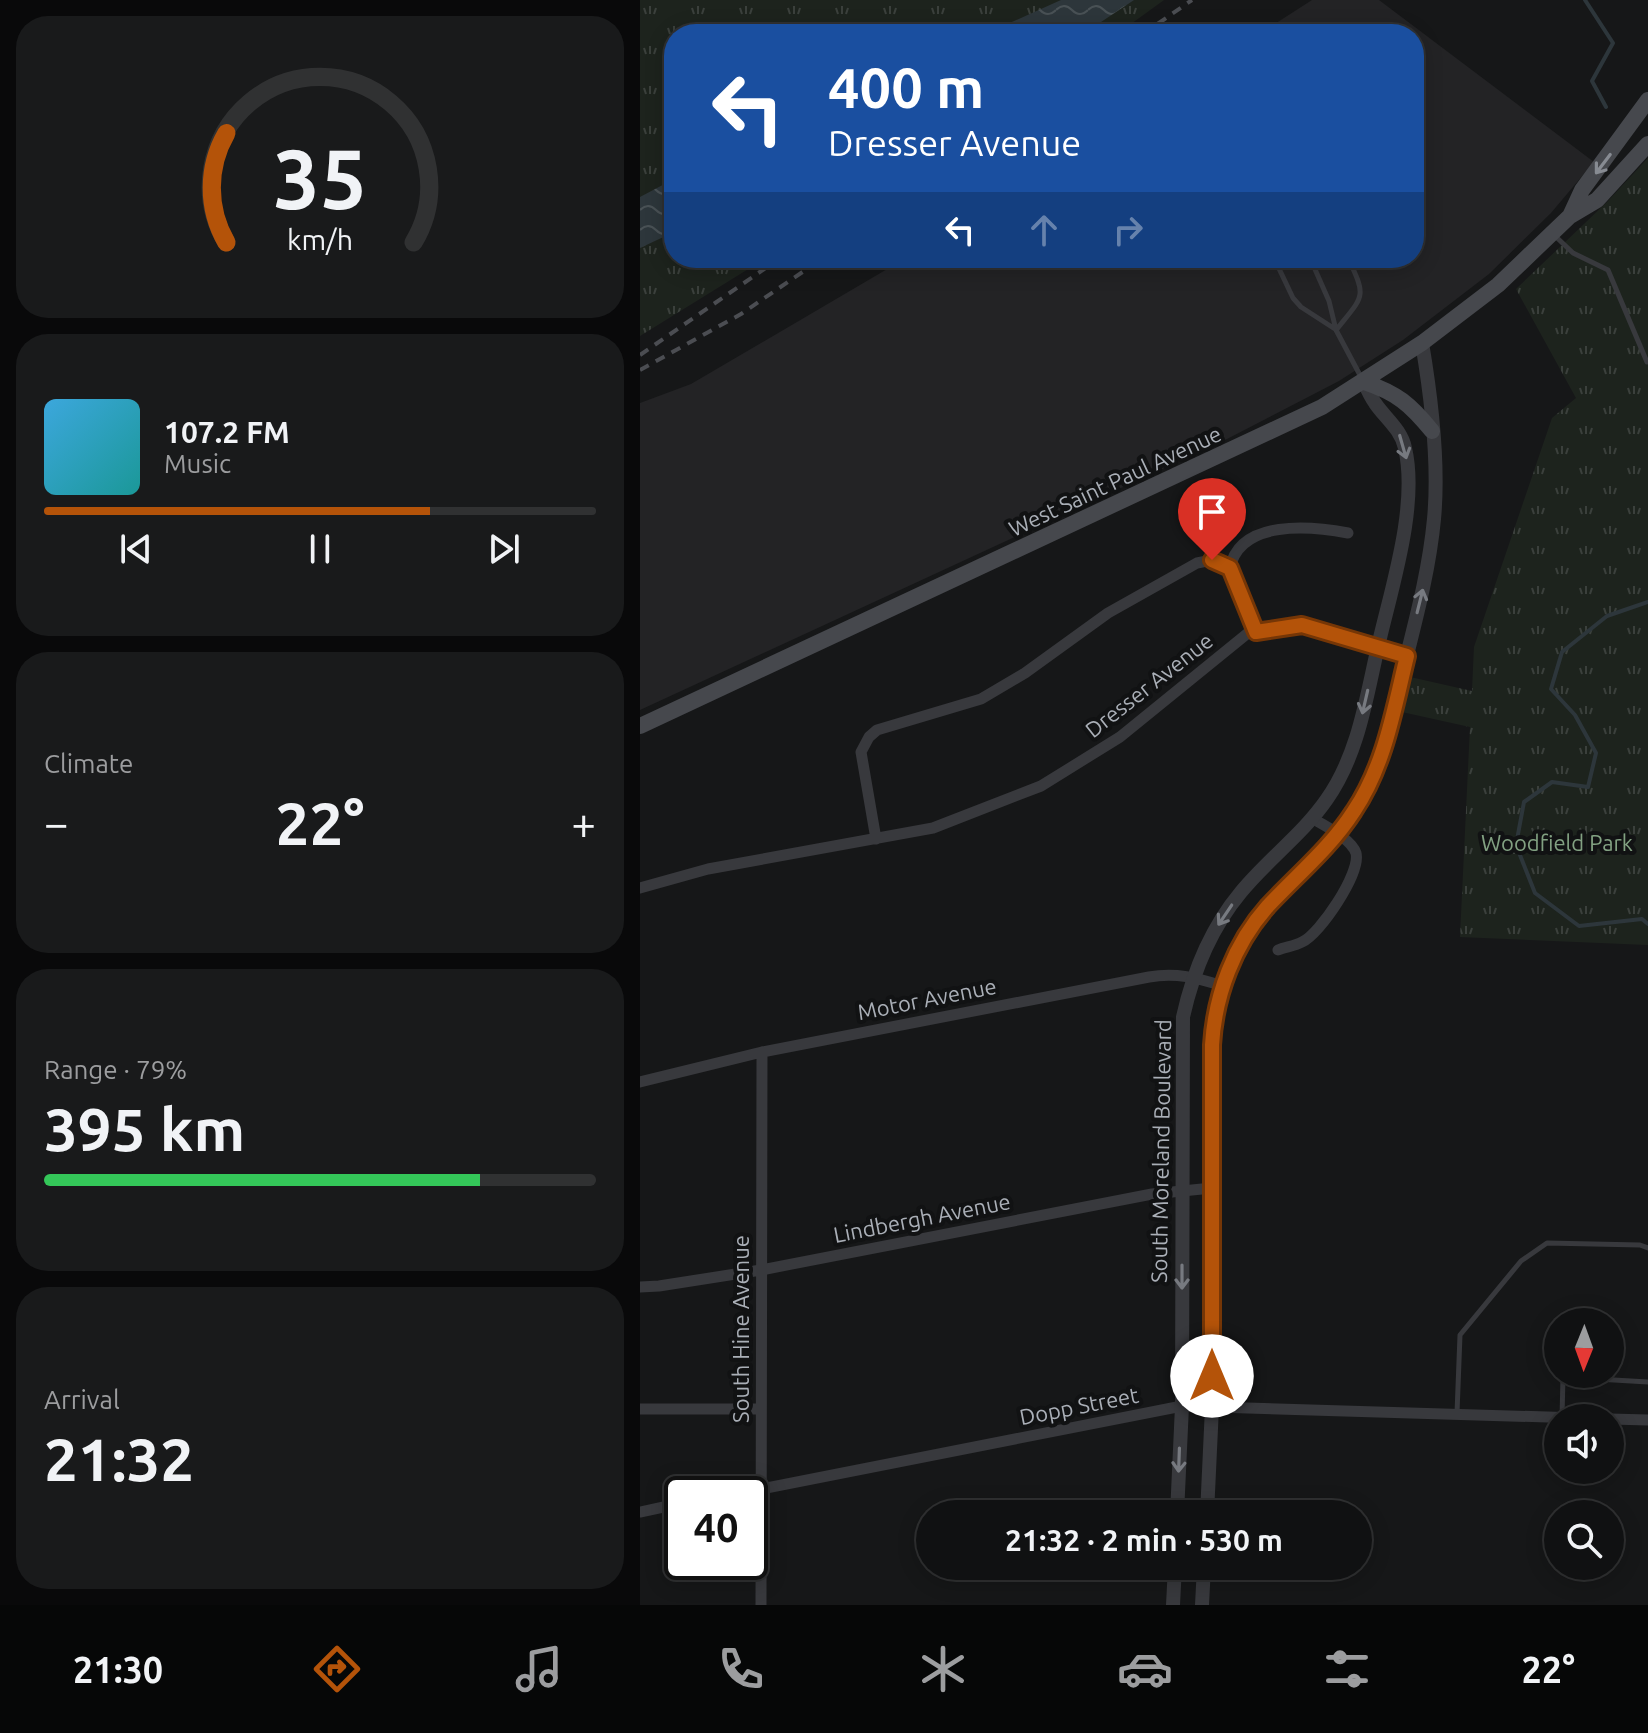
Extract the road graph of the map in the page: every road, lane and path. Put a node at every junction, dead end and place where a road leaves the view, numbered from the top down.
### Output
1 (1645, 111) edge
2 (1648, 144) edge
3 (1570, 216) junction
4 (1553, 234) junction
5 (1279, 268) edge
6 (1314, 268) edge
7 (1353, 268) edge
8 (1336, 330) junction
9 (1422, 343) junction
10 (1647, 362) edge
11 (1364, 382) junction
12 (1432, 431) junction
13 (1434, 474) junction
14 (1407, 476) junction
15 (1348, 533) dead end
16 (1230, 568) junction
17 (1256, 632) junction
18 (1378, 647) junction
19 (1407, 656) junction
20 (640, 726) edge
21 (1312, 818) junction
22 (1337, 834) junction
23 (876, 839) junction
24 (640, 888) edge
25 (1278, 950) dead end
26 (1194, 977) junction
27 (1223, 986) junction
28 (762, 1052) junction
29 (640, 1082) edge
30 (1212, 1188) junction
31 (1182, 1189) junction
32 (1648, 1248) edge
33 (761, 1270) junction
34 (640, 1287) edge
35 (1648, 1382) edge
36 (1562, 1404) edge
37 (1182, 1406) junction
38 (1212, 1407) junction
39 (640, 1409) edge
40 (761, 1409) junction
41 (1457, 1414) junction
42 (1544, 1416) edge
43 (1624, 1419) edge
44 (1648, 1420) edge
45 (762, 1476) edge
46 (768, 1486) edge
47 (1178, 1500) edge
48 (1208, 1500) edge
49 (664, 1507) edge
50 (640, 1512) edge
51 (761, 1580) edge
52 (1174, 1580) edge
53 (1203, 1580) edge
54 (761, 1605) edge
55 (1173, 1605) edge
56 (1202, 1605) edge

1 -> 3 main road, West Saint Paul Avenue
2 - 3 main road, West Saint Paul Avenue
3 - 4 main road, West Saint Paul Avenue
4 - 9 main road, West Saint Paul Avenue
4 - 10 lane
5 - 8 lane
6 - 8 lane
7 - 8 lane
8 - 11 lane
9 - 11 main road, West Saint Paul Avenue
9 - 12 street
11 - 12 main road
11 -> 14 street, South Moreland Boulevard
11 - 20 main road, West Saint Paul Avenue
12 - 13 street
13 - 14 street
19 -> 13 street
14 - 18 street, South Moreland Boulevard
15 - 16 street
16 - 17 street
16 - 23 street
17 - 18 street, Dresser Avenue
17 - 23 street, Dresser Avenue
18 - 19 street, Dresser Avenue
18 -> 21 street, South Moreland Boulevard
19 - 22 street
21 - 22 street
21 -> 26 street, South Moreland Boulevard
22 - 25 street
22 - 27 street
23 - 24 street, Dresser Avenue
26 - 27 street, Motor Avenue
26 - 28 street, Motor Avenue
26 - 31 street, South Moreland Boulevard
27 - 30 street
28 - 29 street, Motor Avenue
28 - 33 street, South Hine Avenue
30 - 31 street, Lindbergh Avenue
30 - 38 street
31 - 33 street, Lindbergh Avenue
31 -> 37 street, South Moreland Boulevard
32 - 41 lane
33 - 34 street, Lindbergh Avenue
33 - 40 street, South Hine Avenue
35 - 36 lane
37 - 38 street, Dopp Street
37 - 46 street, Dopp Street
37 -> 47 street, South Moreland Boulevard
38 - 41 street, Dopp Street
38 - 48 street
39 - 40 street
40 - 45 street, South Hine Avenue
41 - 42 street, Dopp Street
43 - 44 street
49 - 50 street
51 - 54 street, South Hine Avenue
52 - 55 street
53 - 56 street

